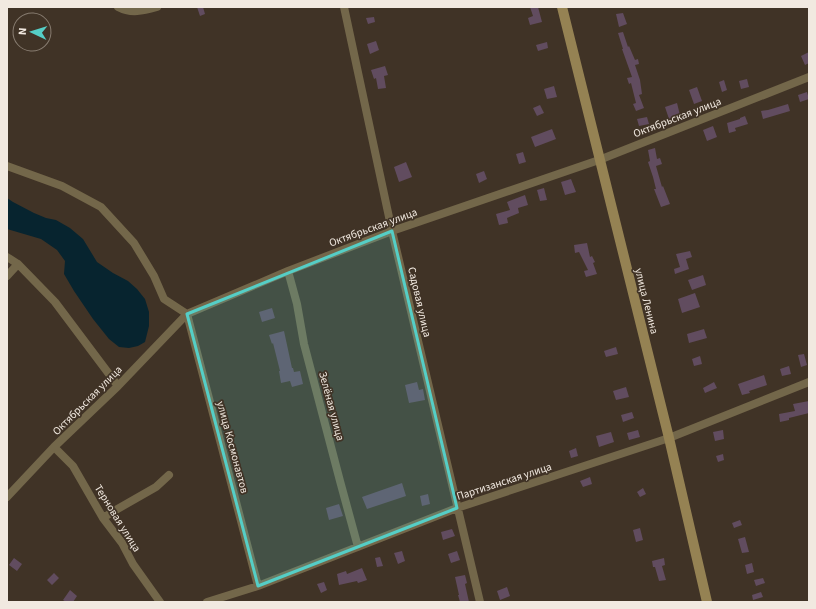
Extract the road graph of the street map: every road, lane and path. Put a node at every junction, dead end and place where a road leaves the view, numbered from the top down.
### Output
1 (118, 7) edge
2 (157, 7) edge
3 (344, 7) edge
4 (562, 7) edge
5 (809, 77) edge
6 (599, 160) junction
7 (7, 166) edge
8 (392, 231) junction
9 (7, 257) edge
10 (18, 264) junction
11 (288, 270) junction
12 (7, 276) edge
13 (187, 314) junction
14 (809, 382) edge
15 (118, 386) junction
16 (669, 438) junction
17 (54, 447) junction
18 (169, 474) dead end
19 (7, 496) edge
20 (457, 508) junction
21 (103, 518) junction
22 (358, 547) junction
23 (258, 586) junction
24 (160, 602) edge
25 (207, 602) edge
26 (480, 602) edge
27 (707, 602) edge

1 - 2 street
3 - 8 street, Садовая улица
4 - 6 street, улица Ленина
5 - 6 street, Октябрьская улица
6 - 8 street, Октябрьская улица
6 - 16 street, улица Ленина
7 - 13 street
8 - 11 street, Октябрьская улица
8 - 20 street, Садовая улица
9 - 10 street
10 - 12 street
10 - 15 street
11 - 13 street, Октябрьская улица
11 - 22 street, Зелёная улица
13 - 15 street, Октябрьская улица
13 - 23 street, улица Космонавтов
14 - 16 street, Партизанская улица
15 - 17 street, Октябрьская улица
16 - 20 street, Партизанская улица
16 - 27 street, улица Ленина
17 - 19 street, Октябрьская улица
17 - 21 street, Терновая улица
18 - 21 street
20 - 22 street, Партизанская улица
20 - 26 street, Садовая улица
21 - 24 street, Терновая улица
22 - 23 street, Партизанская улица
23 - 25 street, Партизанская улица

